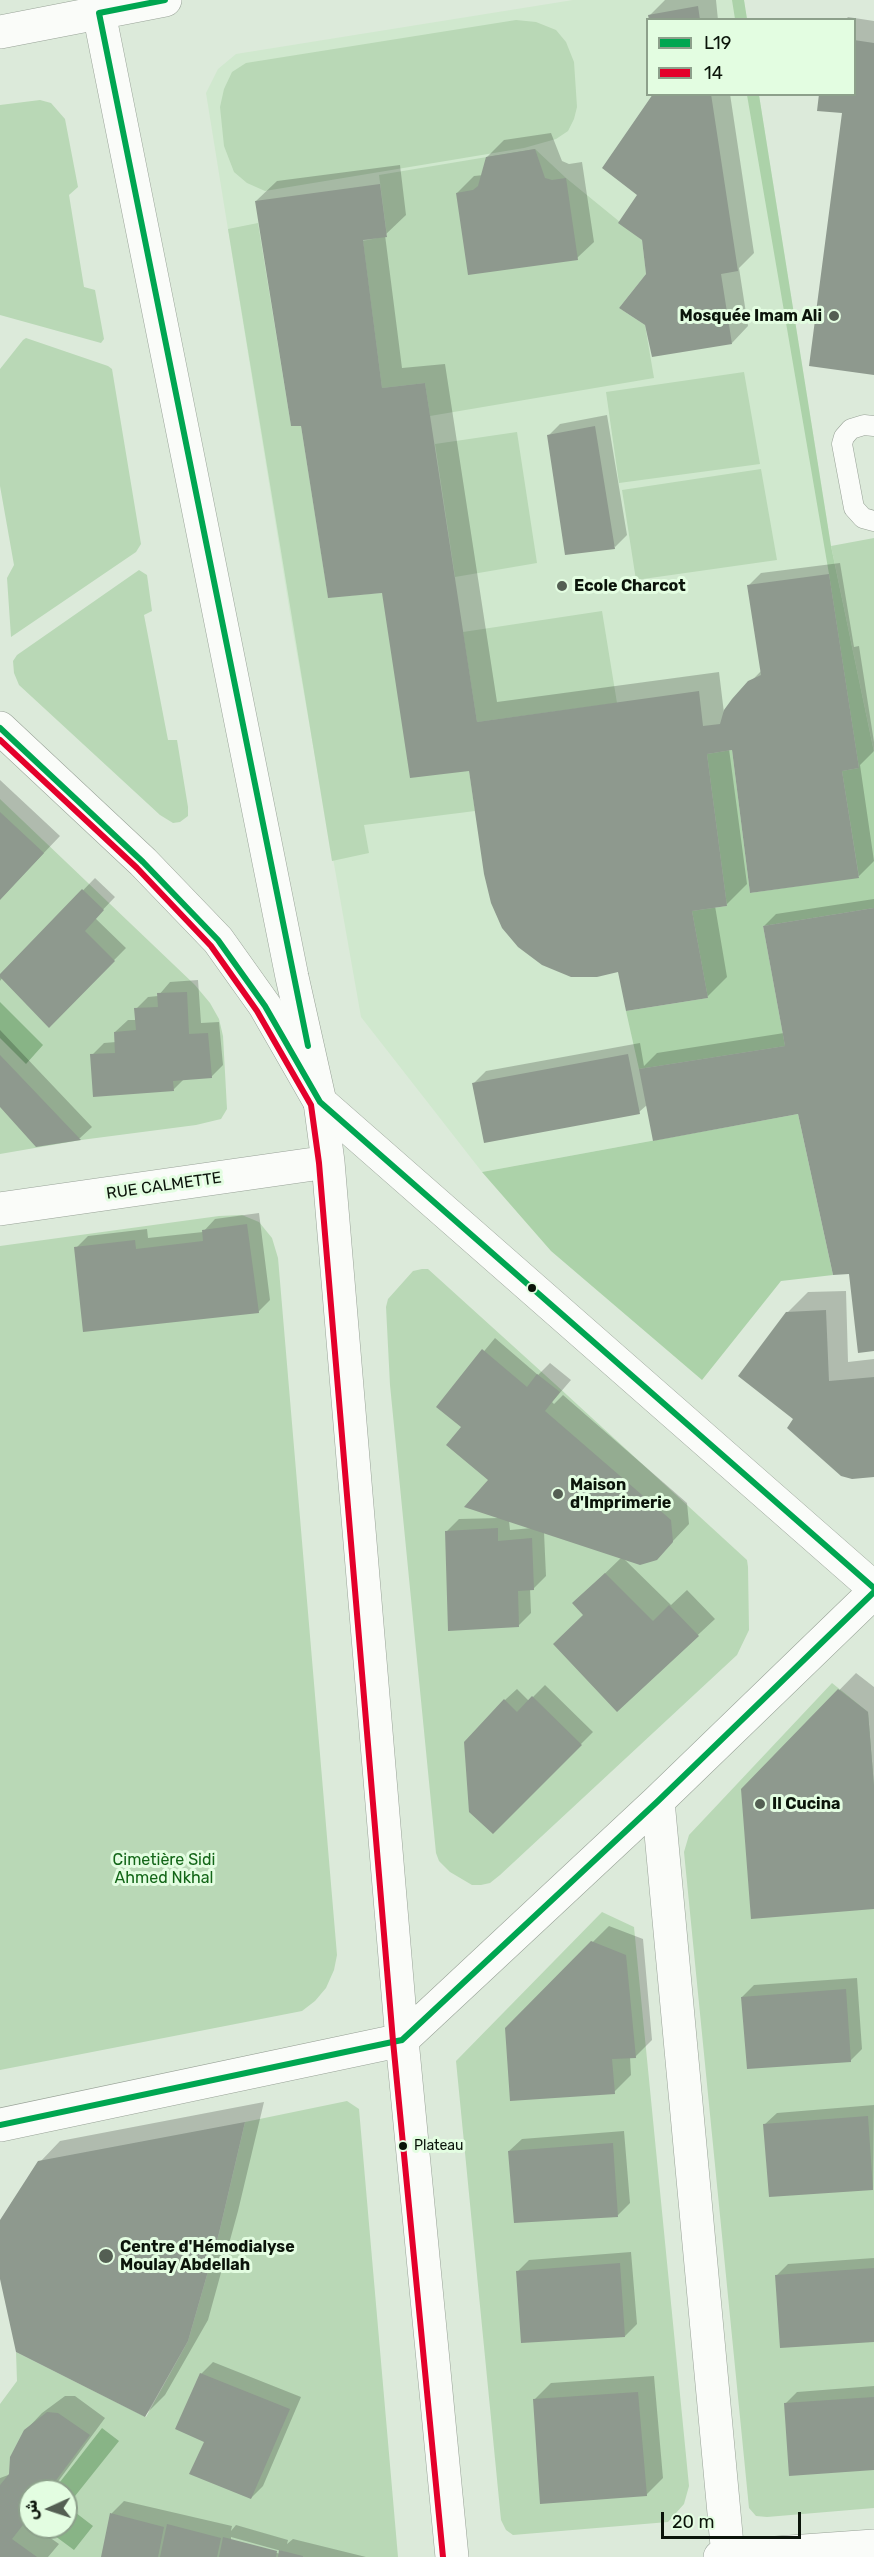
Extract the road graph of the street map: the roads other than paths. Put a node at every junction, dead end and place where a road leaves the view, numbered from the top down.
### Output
1 (165, 0) edge
2 (99, 13) junction
3 (0, 32) edge
4 (874, 426) edge
5 (874, 521) edge
6 (0, 728) edge
7 (320, 1102) junction
8 (328, 1162) junction
9 (0, 1209) edge
10 (874, 1590) edge
11 (658, 1801) junction
12 (402, 2040) junction
13 (0, 2124) edge
14 (857, 2551) edge
15 (728, 2556) edge
16 (452, 2557) edge
17 (720, 2557) edge

1 - 2 street
2 - 3 street
2 - 7 street
4 - 5 lane
6 - 7 street
7 - 8 street
7 - 10 street
8 - 9 street, RUE CALMETTE
8 - 12 street
10 - 11 street
11 - 12 street
11 - 15 street
12 - 13 street
12 - 16 street
14 - 15 street
15 - 17 street

